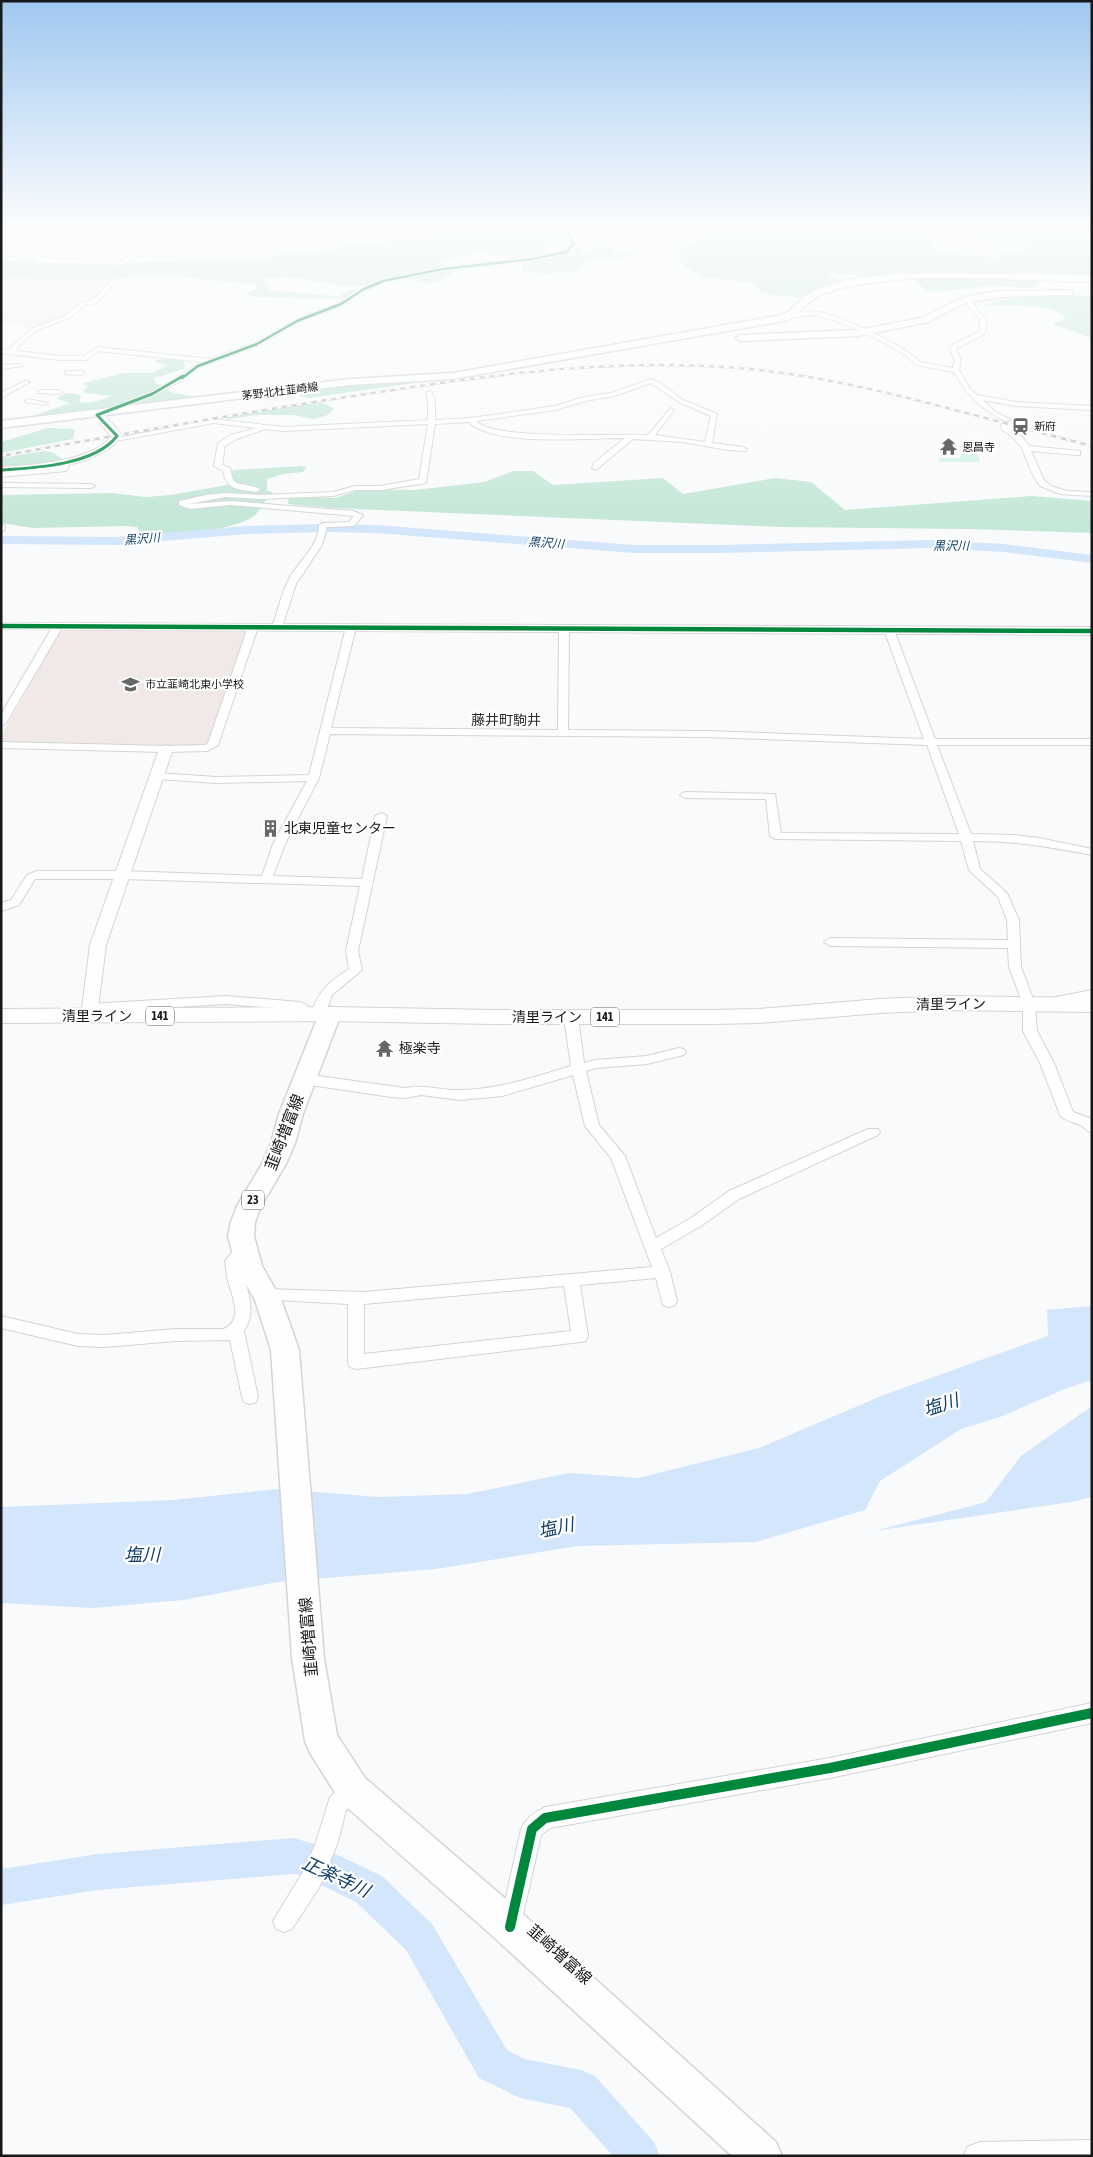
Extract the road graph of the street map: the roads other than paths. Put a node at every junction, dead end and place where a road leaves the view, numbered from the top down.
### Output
1 (41, 327) edge
2 (287, 327) edge
3 (731, 327) edge
4 (853, 327) edge
5 (893, 327) edge
6 (984, 327) edge
7 (867, 332) junction
8 (647, 341) junction
9 (108, 343) dead end
10 (98, 349) junction
11 (1, 351) edge
12 (12, 352) junction
13 (209, 361) junction
14 (20, 366) dead end
15 (1, 367) edge
16 (956, 370) junction
17 (67, 373) dead end
18 (82, 373) dead end
19 (27, 382) dead end
20 (41, 392) dead end
21 (429, 393) dead end
22 (1, 396) edge
23 (51, 397) joint
24 (974, 397) junction
25 (28, 401) dead end
26 (1092, 408) edge
27 (671, 410) dead end
28 (100, 418) junction
29 (471, 420) junction
30 (431, 422) junction
31 (1, 425) edge
32 (265, 428) junction
33 (632, 436) junction
34 (117, 437) junction
35 (650, 437) junction
36 (708, 444) junction
37 (1026, 448) junction
38 (743, 449) dead end
39 (1077, 452) dead end
40 (62, 463) junction
41 (596, 468) dead end
42 (1, 470) edge
43 (1, 475) edge
44 (1, 485) edge
45 (91, 486) dead end
46 (319, 494) junction
47 (1092, 494) edge
48 (1, 626) edge
49 (58, 626) junction
50 (253, 627) junction
51 (277, 627) junction
52 (351, 627) junction
53 (564, 628) junction
54 (889, 630) junction
55 (1092, 631) edge
56 (1, 723) edge
57 (326, 731) junction
58 (563, 734) junction
59 (930, 742) junction
60 (1092, 742) edge
61 (1, 745) edge
62 (166, 749) junction
63 (157, 776) junction
64 (314, 778) junction
65 (685, 796) dead end
66 (381, 816) dead end
67 (966, 837) junction
68 (1092, 852) edge
69 (123, 876) junction
70 (266, 880) junction
71 (367, 882) junction
72 (1, 907) edge
73 (830, 942) dead end
74 (1014, 944) junction
75 (1092, 994) edge
76 (1036, 1004) junction
77 (1092, 1005) edge
78 (89, 1012) junction
79 (317, 1012) junction
80 (1, 1016) edge
81 (571, 1017) junction
82 (679, 1052) dead end
83 (578, 1068) junction
84 (304, 1079) junction
85 (1092, 1128) edge
86 (873, 1132) dead end
87 (652, 1247) junction
88 (243, 1249) junction
89 (662, 1272) junction
90 (571, 1280) junction
91 (265, 1295) junction
92 (356, 1298) junction
93 (670, 1301) dead end
94 (1, 1322) edge
95 (236, 1330) junction
96 (250, 1397) dead end
97 (1092, 1713) edge
98 (353, 1790) junction
99 (284, 1921) dead end
100 (510, 1927) junction
101 (1092, 2152) edge
102 (762, 2156) edge
103 (976, 2156) edge

1 - 12 street
2 - 13 street
3 - 8 main road, 茅野北杜韮崎線
4 - 7 street
5 - 7 main road, 茅野北杜韮崎線
6 - 16 street
7 - 8 main road, 茅野北杜韮崎線
7 - 16 street
8 - 28 main road, 茅野北杜韮崎線
9 - 10 street
10 - 12 street
10 - 13 street
11 - 12 street
13 - 28 street
14 - 15 street
16 - 24 street
17 - 18 street
19 - 22 street
20 - 23 street
21 - 30 street
23 - 25 street
24 - 26 street
24 - 37 street
27 - 35 street
28 - 31 main road, 茅野北杜韮崎線
28 - 34 street, bridge
29 - 30 street
29 - 33 street
29 - 36 street
30 - 32 street
30 - 46 street
32 - 34 street
32 - 46 street
33 - 35 street
33 - 41 street
34 - 40 street
35 - 36 street
36 - 38 street
37 - 39 street
37 - 47 street
40 - 42 street
40 - 43 street
44 - 45 street
46 - 51 street
48 - 49 street
49 - 50 street
49 - 56 street
50 - 51 street
50 - 62 street
51 - 52 street
52 - 53 street
52 - 57 street
53 - 54 street
53 - 58 street
54 - 55 street
54 - 59 street
57 - 58 street
57 - 64 street
58 - 59 street
59 - 60 street
59 - 67 street
61 - 62 street
62 - 63 street
63 - 64 street
63 - 69 street
64 - 70 street
65 - 67 street
66 - 71 street
67 - 68 street
67 - 74 street
69 - 70 street
69 - 72 street
69 - 78 street
70 - 71 street
71 - 79 street
73 - 74 street
74 - 76 street
75 - 76 street
76 - 77 highway, 清里ライン / 141
76 - 81 highway, 清里ライン / 141
76 - 85 street
78 - 79 highway, 清里ライン / 141
78 - 80 highway, 清里ライン / 141
79 - 81 highway, 清里ライン / 141
79 - 84 main road, 韮崎増富線 / 23
81 - 83 street
82 - 83 street
83 - 84 street
83 - 87 street
84 - 88 main road, 韮崎増富線 / 23
86 - 87 street
87 - 89 street
88 - 91 main road, 韮崎増富線 / 23
88 - 95 street
89 - 90 street
89 - 93 street
90 - 92 street
90 - 92 street
91 - 92 street
91 - 98 main road, 韮崎増富線 / 23
94 - 95 street
95 - 96 street
97 - 100 street
98 - 99 street
98 - 100 main road, 韮崎増富線 / 23
100 - 102 main road, 韮崎増富線 / 23
101 - 103 street

